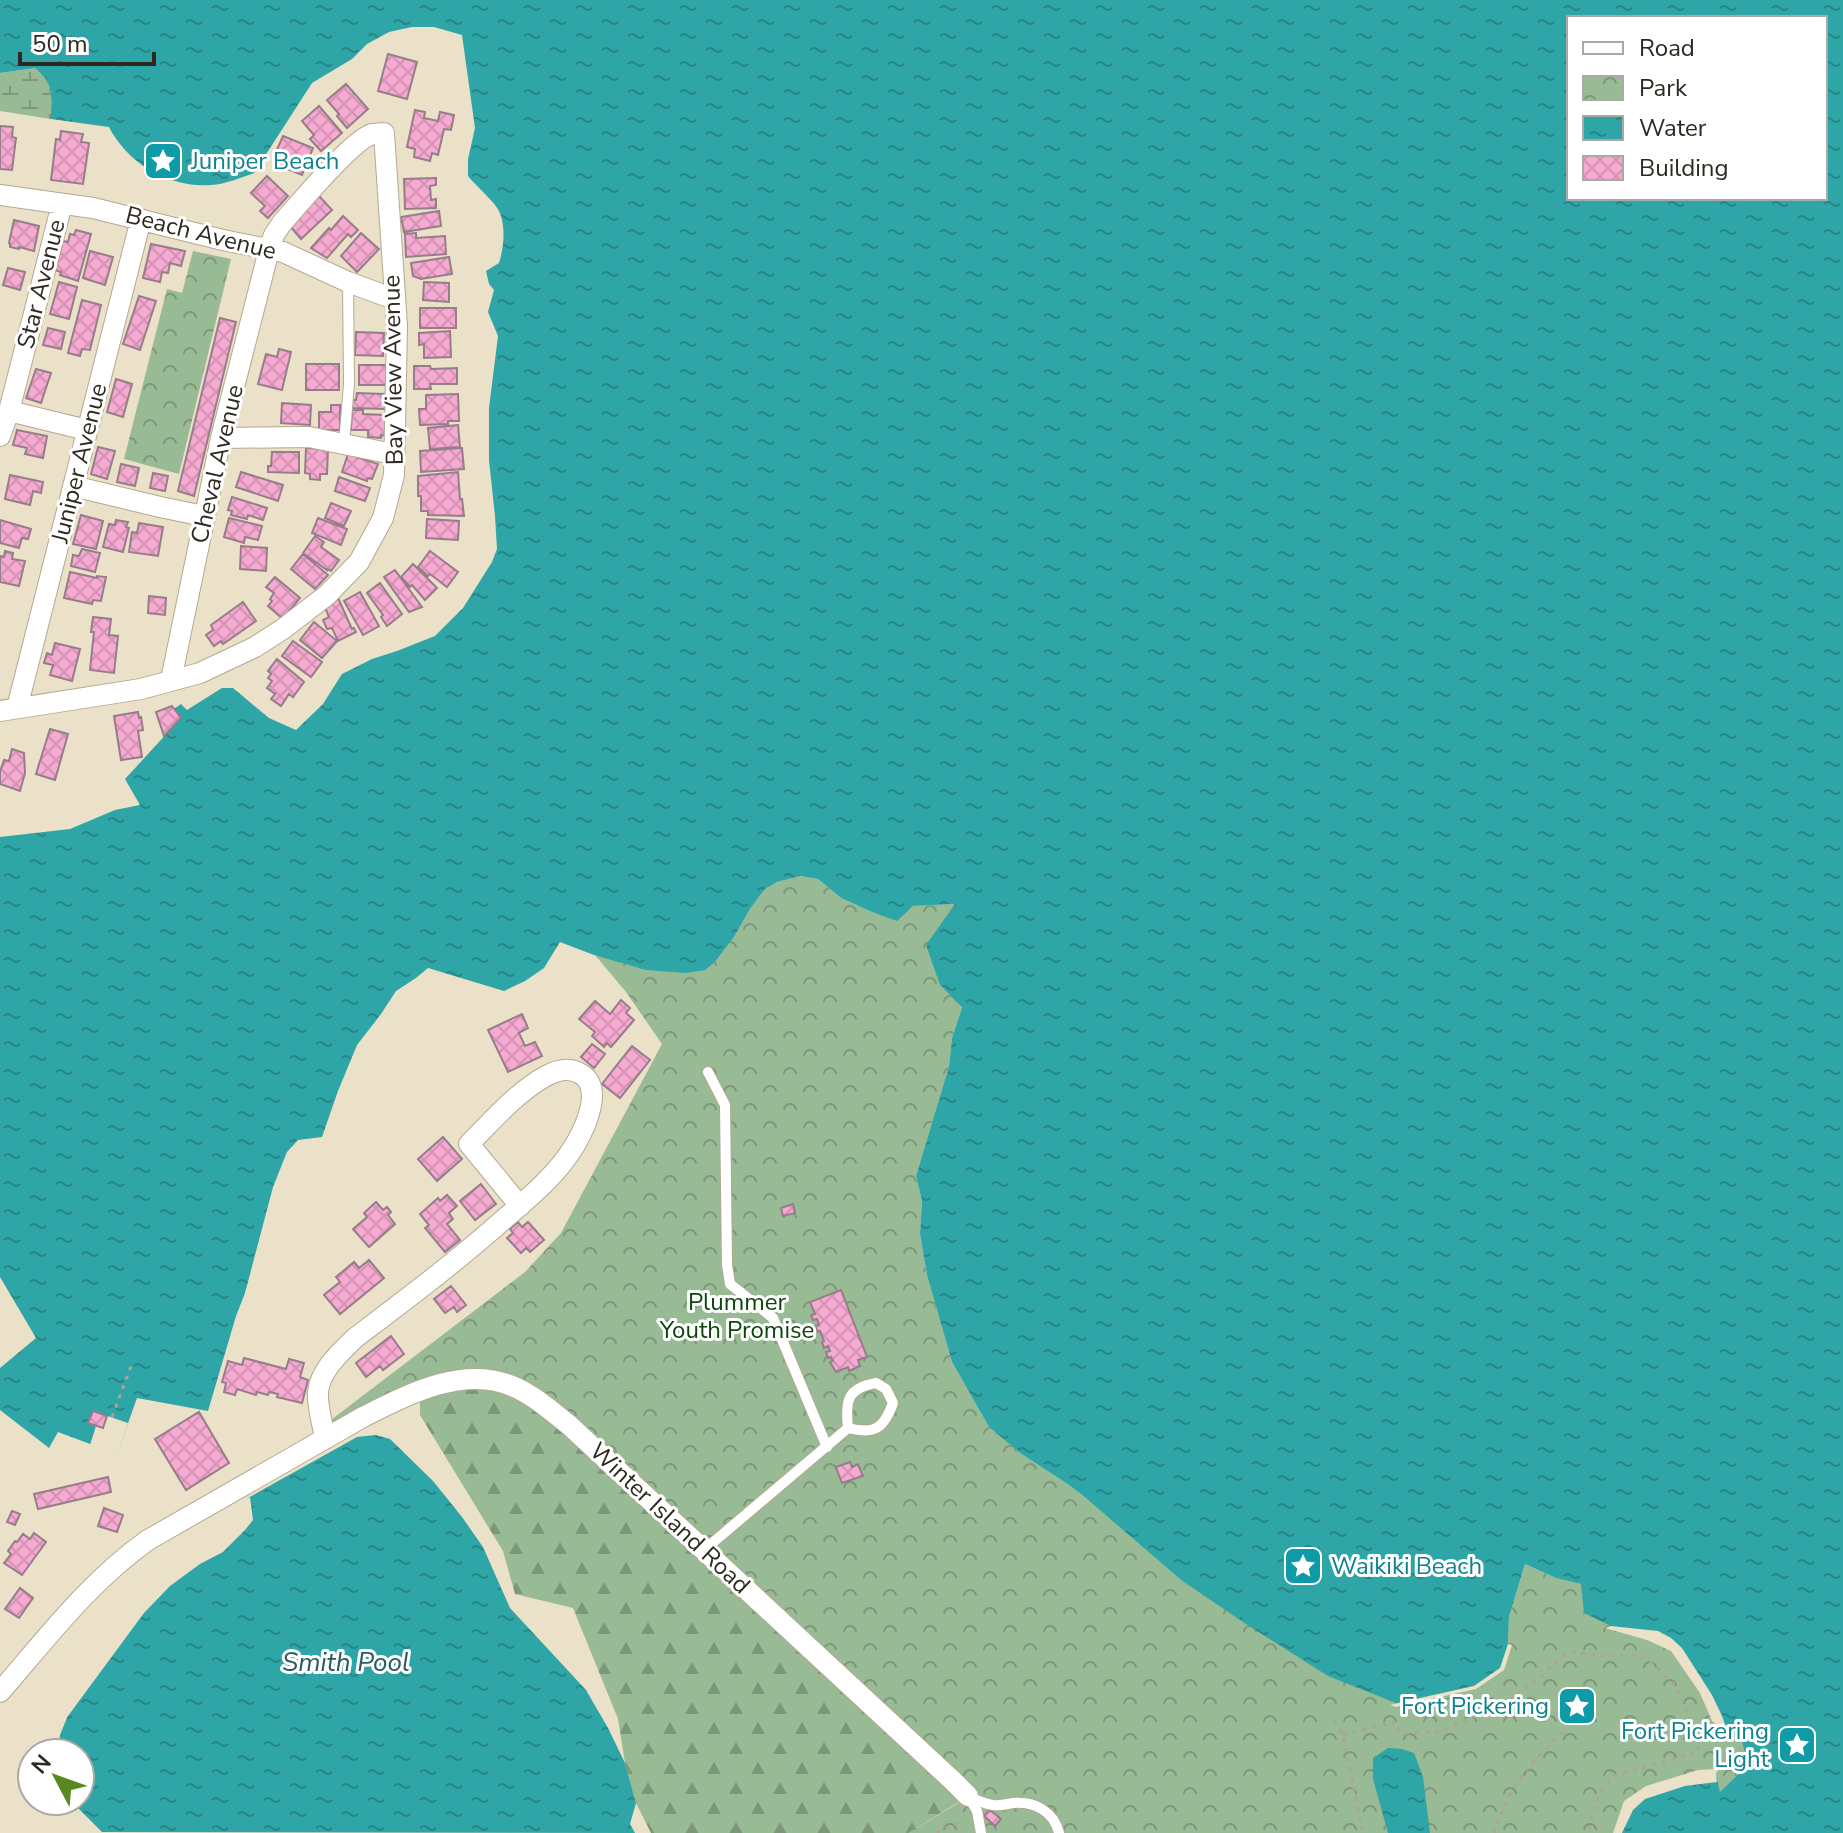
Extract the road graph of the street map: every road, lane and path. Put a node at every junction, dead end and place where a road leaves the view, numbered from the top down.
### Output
1 (0, 195) edge
2 (62, 204) junction
3 (141, 219) junction
4 (269, 250) junction
5 (348, 282) junction
6 (394, 299) junction
7 (9, 411) junction
8 (87, 430) junction
9 (0, 436) edge
10 (221, 438) junction
11 (344, 443) junction
12 (393, 454) junction
13 (73, 486) junction
14 (204, 516) junction
15 (171, 680) junction
16 (9, 710) edge
17 (708, 1072) dead end
18 (520, 1206) junction
19 (133, 1361) dead end
20 (112, 1417) dead end
21 (848, 1428) junction
22 (325, 1439) junction
23 (827, 1447) junction
24 (704, 1550) junction
25 (0, 1692) edge
26 (1334, 1721) dead end
27 (1565, 1731) dead end
28 (1343, 1734) junction
29 (972, 1804) junction
30 (1362, 1830) edge
31 (936, 1833) edge
32 (981, 1833) edge
33 (1059, 1833) edge
34 (1356, 1833) edge
35 (1494, 1833) edge
36 (1588, 1833) edge

1 - 2 street, Beach Avenue
2 - 3 street, Beach Avenue
2 - 7 street, Star Avenue
3 - 4 street, Beach Avenue
3 - 8 street, Juniper Avenue
4 - 5 street, Beach Avenue
4 - 6 street, Bay View Avenue
4 - 10 street, Cheval Avenue
5 - 6 street, Beach Avenue
5 - 11 lane
6 - 12 street, Bay View Avenue
7 - 8 street
7 - 9 street, Star Avenue
8 - 13 street, Juniper Avenue
10 - 11 street
10 - 14 street, Cheval Avenue
11 - 12 street
12 - 15 street, Bay View Avenue
13 - 14 street
13 - 16 street, Juniper Avenue
14 - 15 street, Cheval Avenue
15 - 16 street, Bay View Avenue
17 - 23 lane
18 - 18 street
18 - 22 street
19 - 20 path
21 - 21 lane
21 - 23 lane
22 - 24 street, Winter Island Road
22 - 25 street, Winter Island Road
23 - 24 lane
24 - 29 street, Winter Island Road
26 - 28 path
27 - 35 path
28 - 30 path
28 - 36 path
29 - 31 path
29 - 32 lane
29 - 33 lane
30 - 34 path

